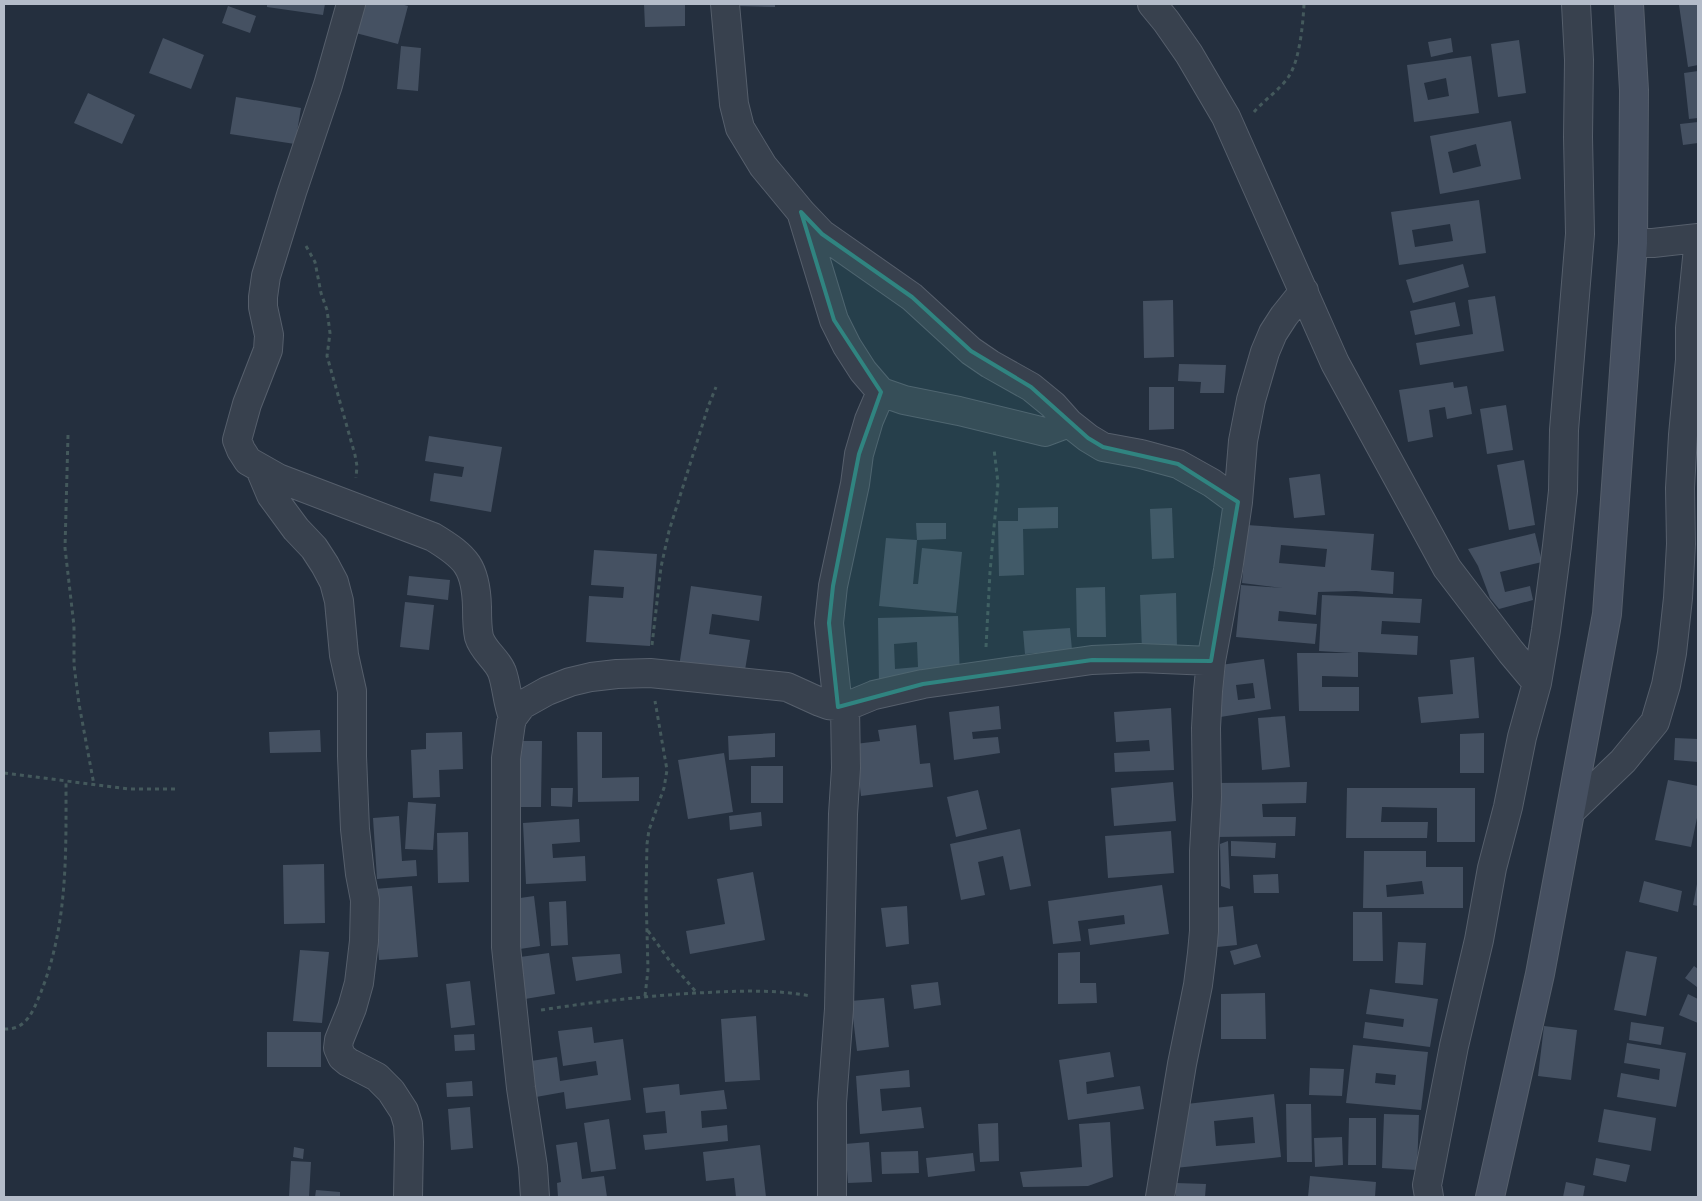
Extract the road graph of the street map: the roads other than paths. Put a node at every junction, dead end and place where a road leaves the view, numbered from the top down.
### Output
1 (351, 4) edge
2 (725, 4) edge
3 (1152, 4) edge
4 (1576, 4) edge
5 (1630, 4) edge
6 (801, 212) junction
7 (1698, 238) edge
8 (1634, 243) junction
9 (1698, 248) edge
10 (1304, 291) junction
11 (882, 392) junction
12 (1069, 424) junction
13 (260, 469) junction
14 (1238, 502) junction
15 (1211, 661) junction
16 (1536, 682) junction
17 (842, 707) junction
18 (513, 717) junction
19 (1571, 811) junction
20 (408, 1197) edge
21 (535, 1197) edge
22 (832, 1197) edge
23 (1160, 1197) edge
24 (1429, 1197) edge
25 (1490, 1197) edge

1 - 13 street
2 - 6 street
3 - 10 street
4 - 16 street
5 - 8 main road
6 - 11 street
6 - 12 street
7 - 8 street
8 - 19 main road
9 - 19 street
10 - 14 street
10 - 16 street
11 - 12 street
11 - 17 street
12 - 14 street
13 - 18 street
13 - 20 street
14 - 15 street
15 - 17 street
15 - 23 street
16 - 24 street
17 - 18 street
17 - 22 street
18 - 21 street
19 - 25 main road

